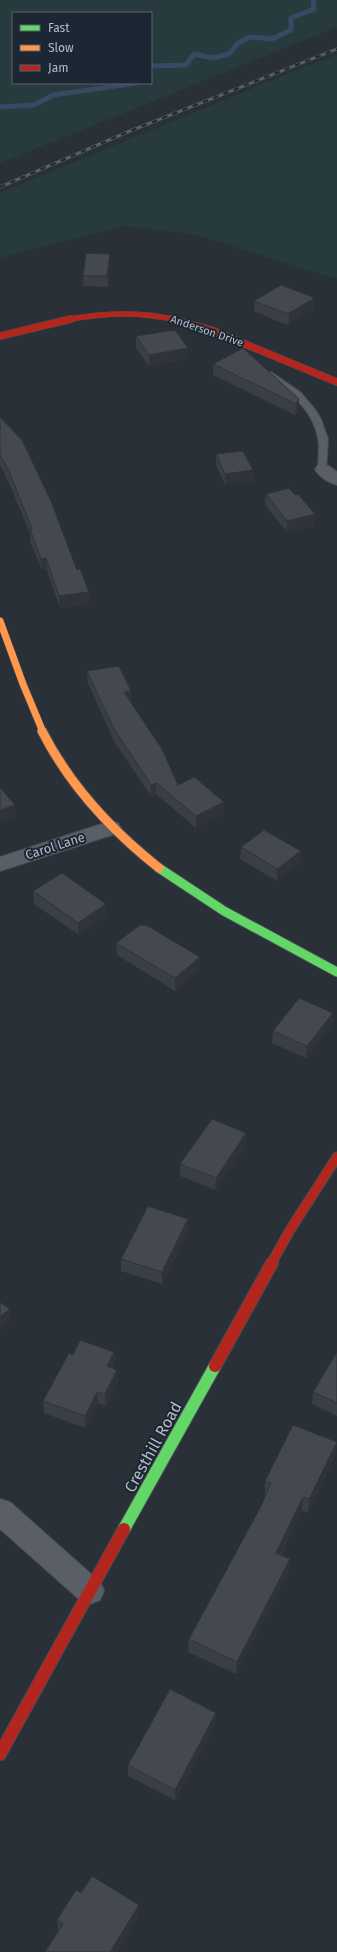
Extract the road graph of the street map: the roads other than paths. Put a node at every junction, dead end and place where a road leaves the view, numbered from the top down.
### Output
1 (0, 336) edge
2 (271, 375) edge
3 (337, 382) edge
4 (323, 470) joint
5 (337, 480) edge
6 (0, 622) edge
7 (110, 828) junction
8 (0, 864) edge
9 (337, 972) edge
10 (337, 1157) edge
11 (0, 1511) edge
12 (90, 1591) junction
13 (0, 1754) edge

1 - 3 street, Anderson Drive
2 - 4 lane
4 - 5 street
6 - 7 street
7 - 8 street, Carol Lane
7 - 9 street
10 - 12 street, Cresthill Road
11 - 12 street
12 - 13 street, Cresthill Road

